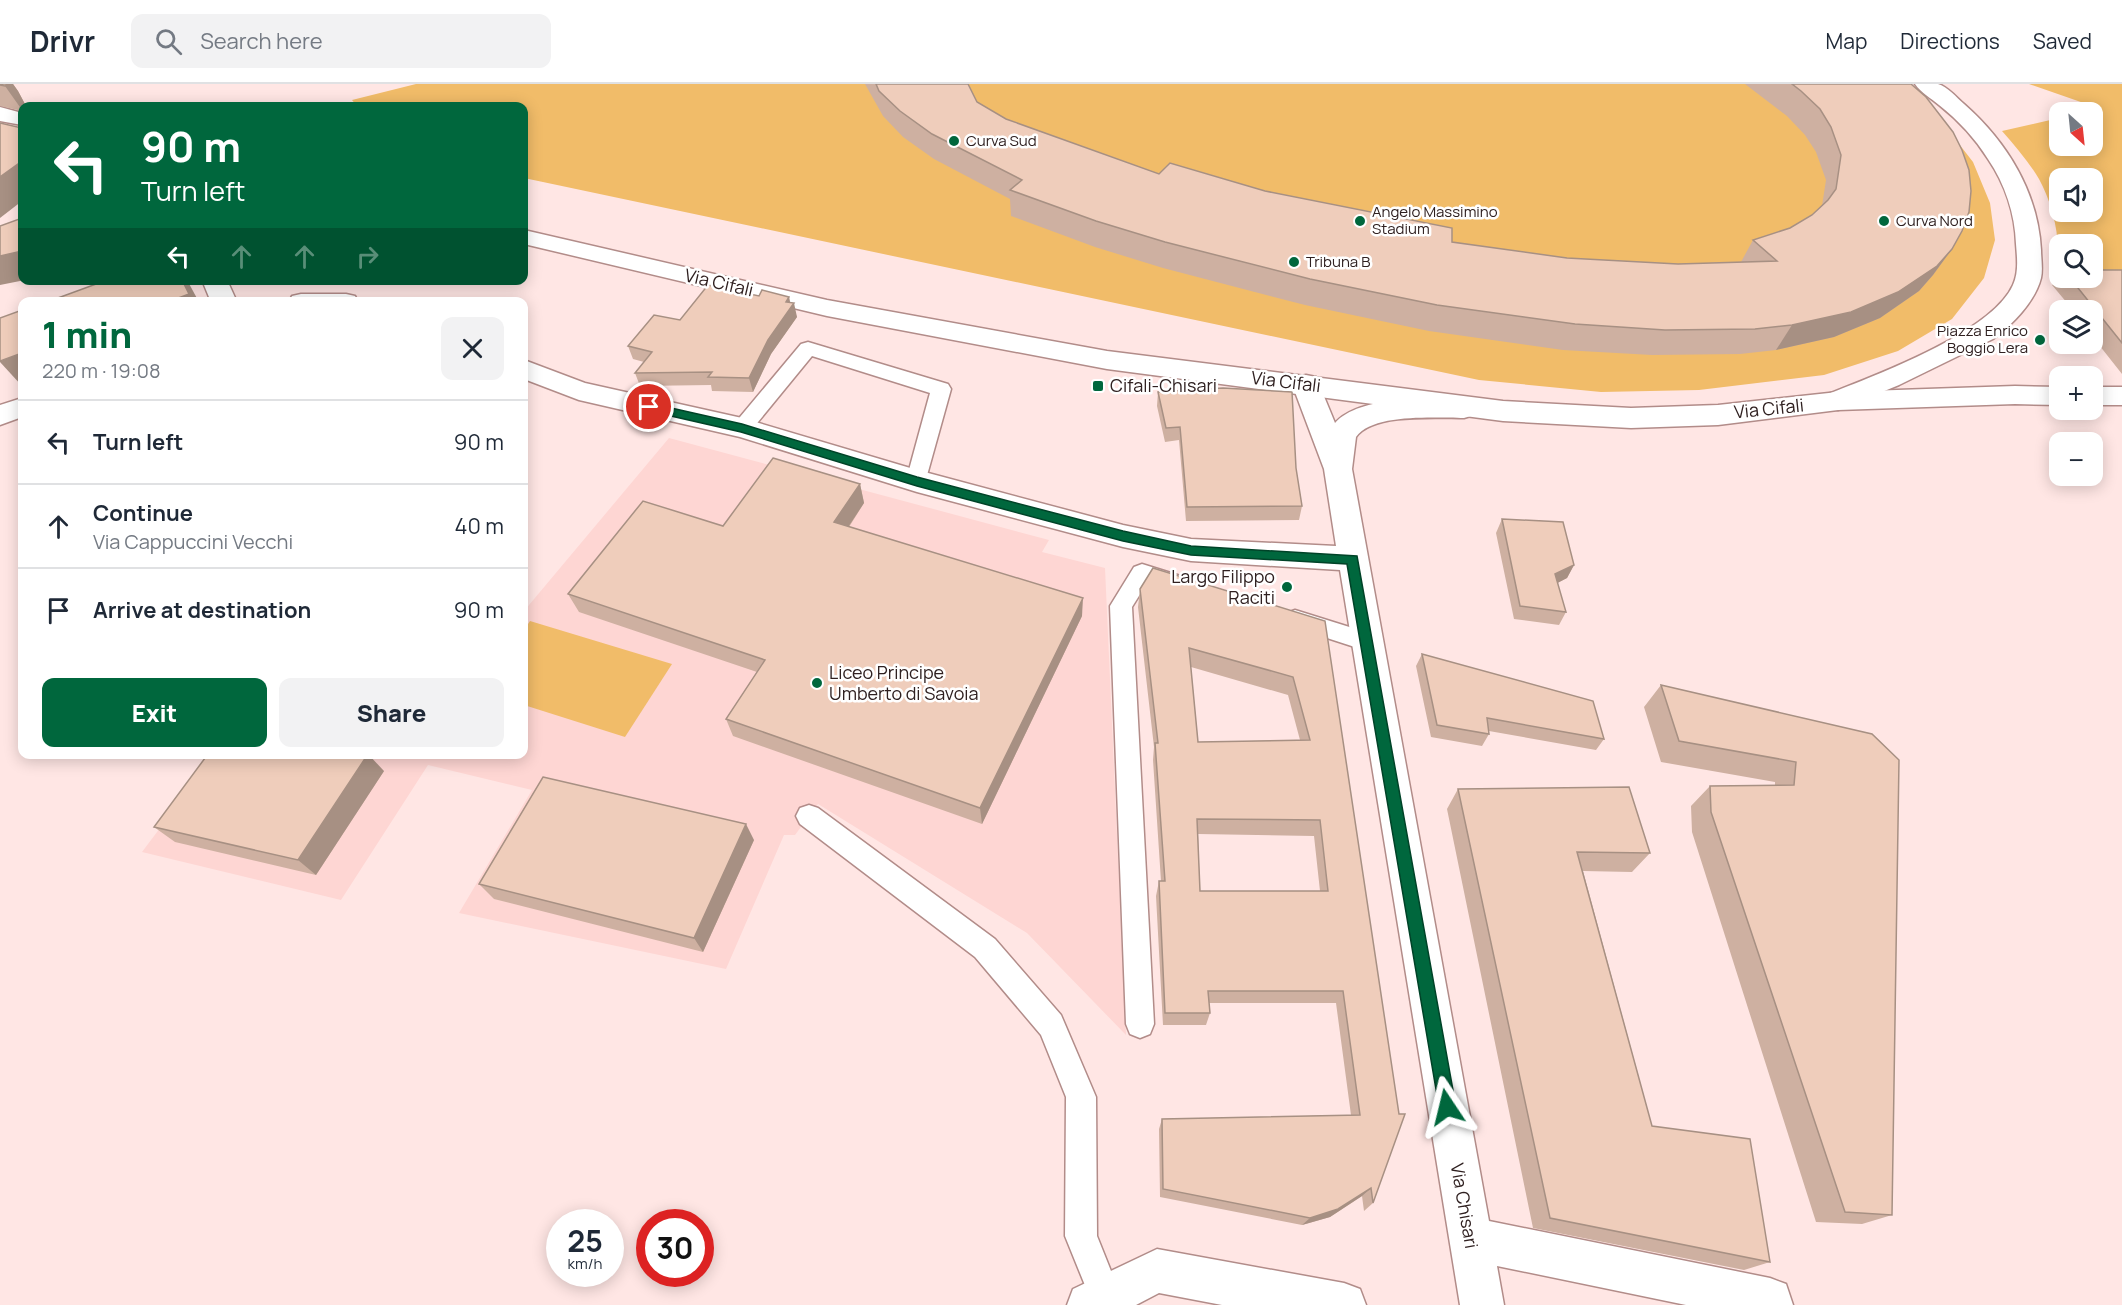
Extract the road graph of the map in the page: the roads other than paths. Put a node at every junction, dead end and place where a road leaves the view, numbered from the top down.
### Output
1 (1926, 84) edge
2 (0, 114) edge
3 (18, 118) edge
4 (528, 238) edge
5 (528, 370) edge
6 (1306, 384) junction
7 (2049, 396) edge
8 (2103, 396) edge
9 (2122, 396) edge
10 (1838, 401) junction
11 (1472, 407) junction
12 (18, 409) edge
13 (0, 416) edge
14 (742, 428) junction
15 (1338, 469) junction
16 (917, 481) junction
17 (1353, 559) junction
18 (1197, 589) edge
19 (1274, 613) edge
20 (1367, 642) junction
21 (809, 816) dead end
22 (1140, 1024) dead end
23 (1470, 1239) junction
24 (1097, 1300) edge
25 (1344, 1305) edge
26 (1482, 1305) edge
27 (1771, 1305) edge

1 - 10 street
2 - 3 street
4 - 6 street, Via Cifali
5 - 14 street
6 - 11 street, Via Cifali
6 - 15 street
7 - 10 street, Via Cifali
8 - 9 street
10 - 11 street, Via Cifali
11 - 15 street
12 - 13 street
14 - 16 street
14 - 16 lane
15 - 17 street, Via Chisari
16 - 17 street
17 - 20 street, Via Chisari
18 - 22 lane
19 - 20 lane
20 - 23 street, Via Chisari
21 - 24 lane
23 - 26 street, Via Chisari
23 - 27 street
24 - 25 street

